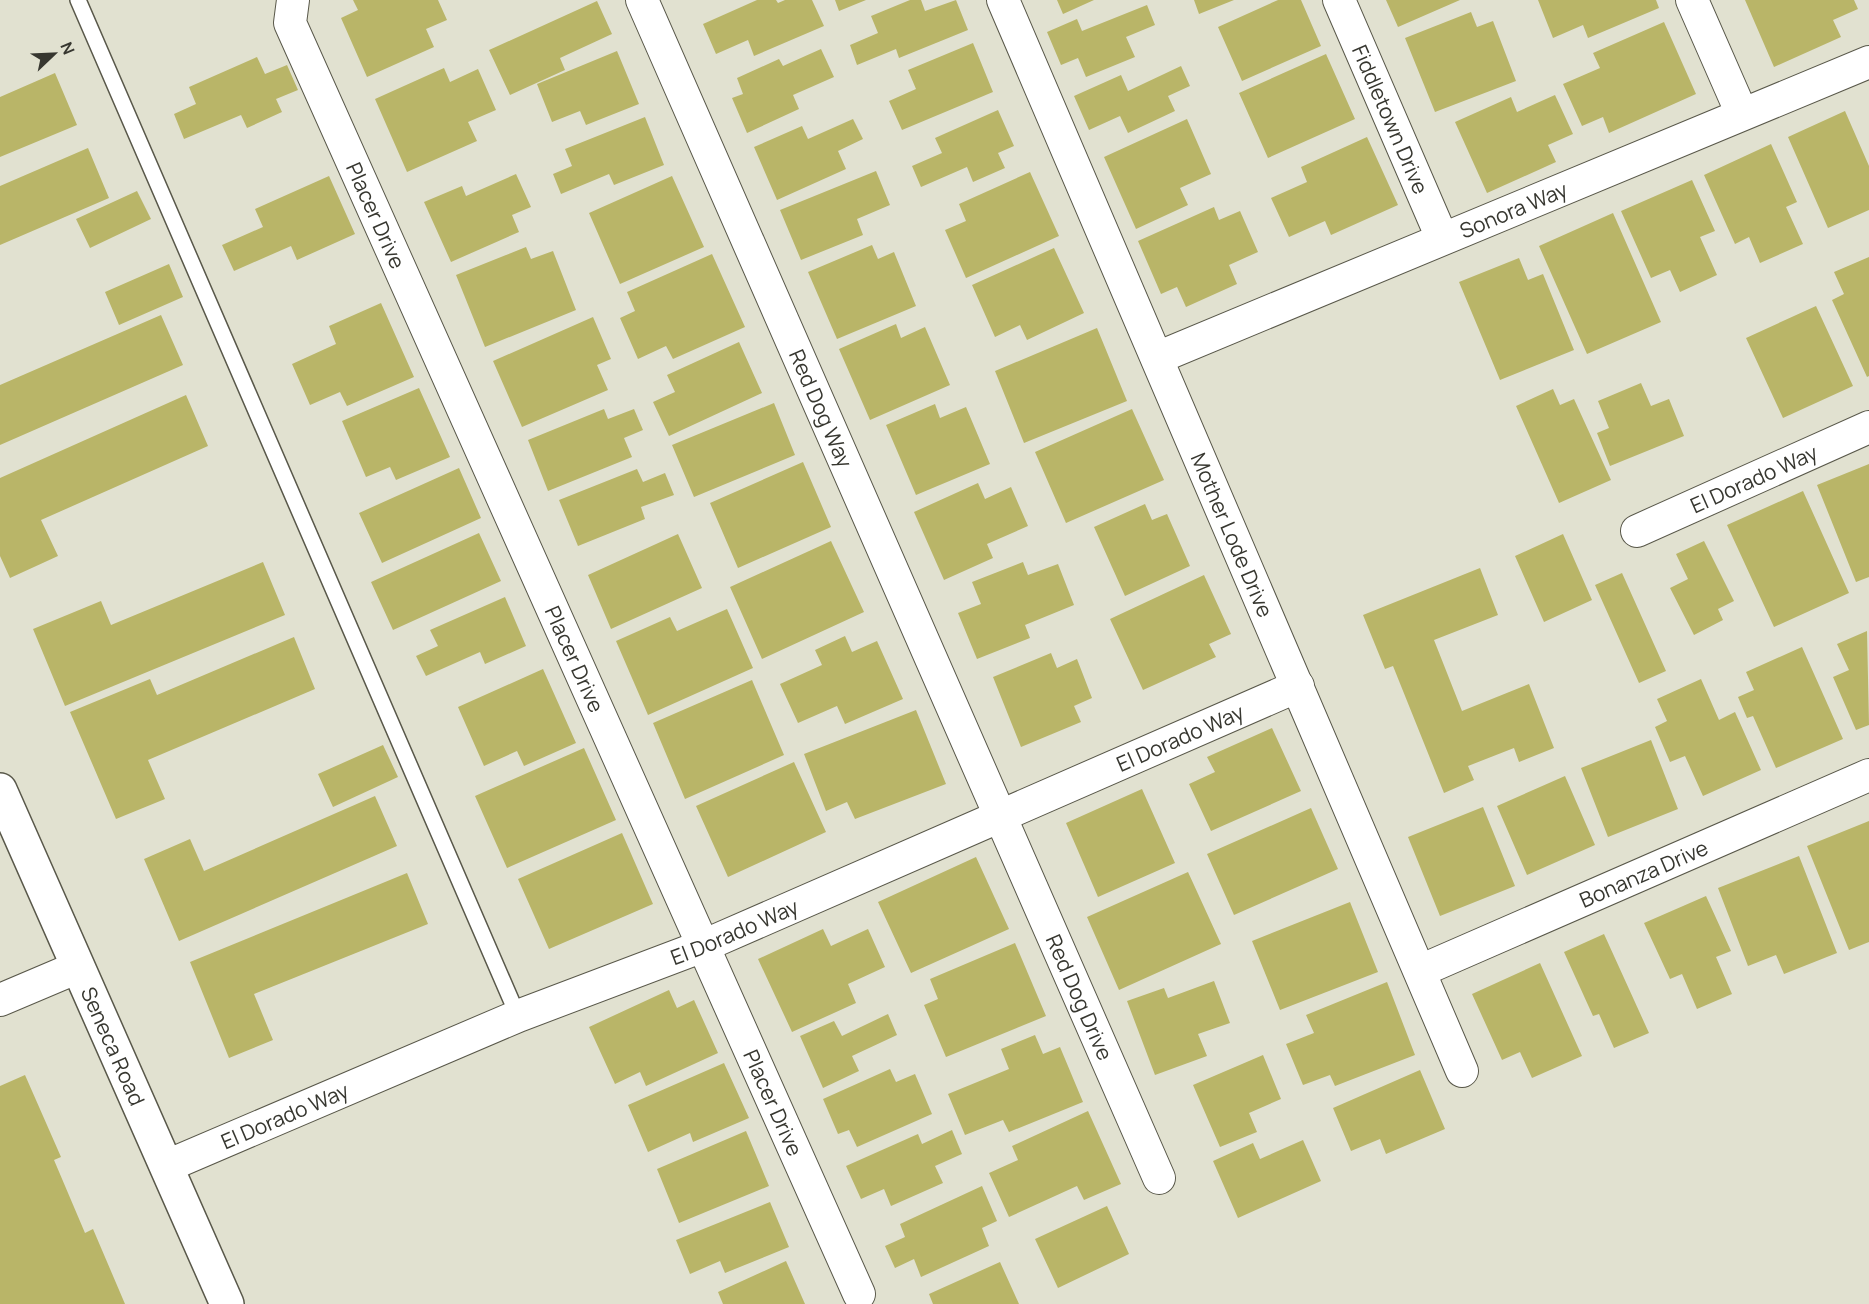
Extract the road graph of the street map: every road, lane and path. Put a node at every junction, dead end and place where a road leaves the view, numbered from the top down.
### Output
1 (78, 0) edge
2 (642, 0) edge
3 (1003, 0) edge
4 (1339, 0) edge
5 (1692, 0) edge
6 (292, 11) edge
7 (1869, 62) edge
8 (1742, 114) junction
9 (1442, 238) junction
10 (1157, 358) junction
11 (1869, 427) edge
12 (1637, 531) dead end
13 (1298, 686) junction
14 (1869, 775) edge
15 (0, 790) edge
16 (1001, 816) junction
17 (704, 946) junction
18 (78, 967) junction
19 (1420, 971) junction
20 (0, 1000) edge
21 (518, 1016) junction
22 (1462, 1071) dead end
23 (166, 1166) junction
24 (1160, 1178) dead end
25 (859, 1294) dead end
26 (227, 1304) edge

1 - 21 lane
2 - 16 street, Red Dog Way
3 - 10 street, Mother Lode Drive
4 - 9 street, Fiddletown Drive
5 - 8 street
6 - 17 street, Placer Drive
7 - 8 street, Sonora Way
8 - 9 street, Sonora Way
9 - 10 street, Sonora Way
10 - 13 street, Mother Lode Drive
11 - 12 street, El Dorado Way
13 - 16 street, El Dorado Way
13 - 19 street, Mother Lode Drive
14 - 19 street, Bonanza Drive
15 - 18 street, Seneca Road
16 - 17 street, El Dorado Way
16 - 24 street, Red Dog Drive
17 - 21 street, El Dorado Way
17 - 25 street, Placer Drive
18 - 20 street
18 - 23 street, Seneca Road
19 - 22 street, Mother Lode Drive
21 - 23 street, El Dorado Way
23 - 26 street, Seneca Road

